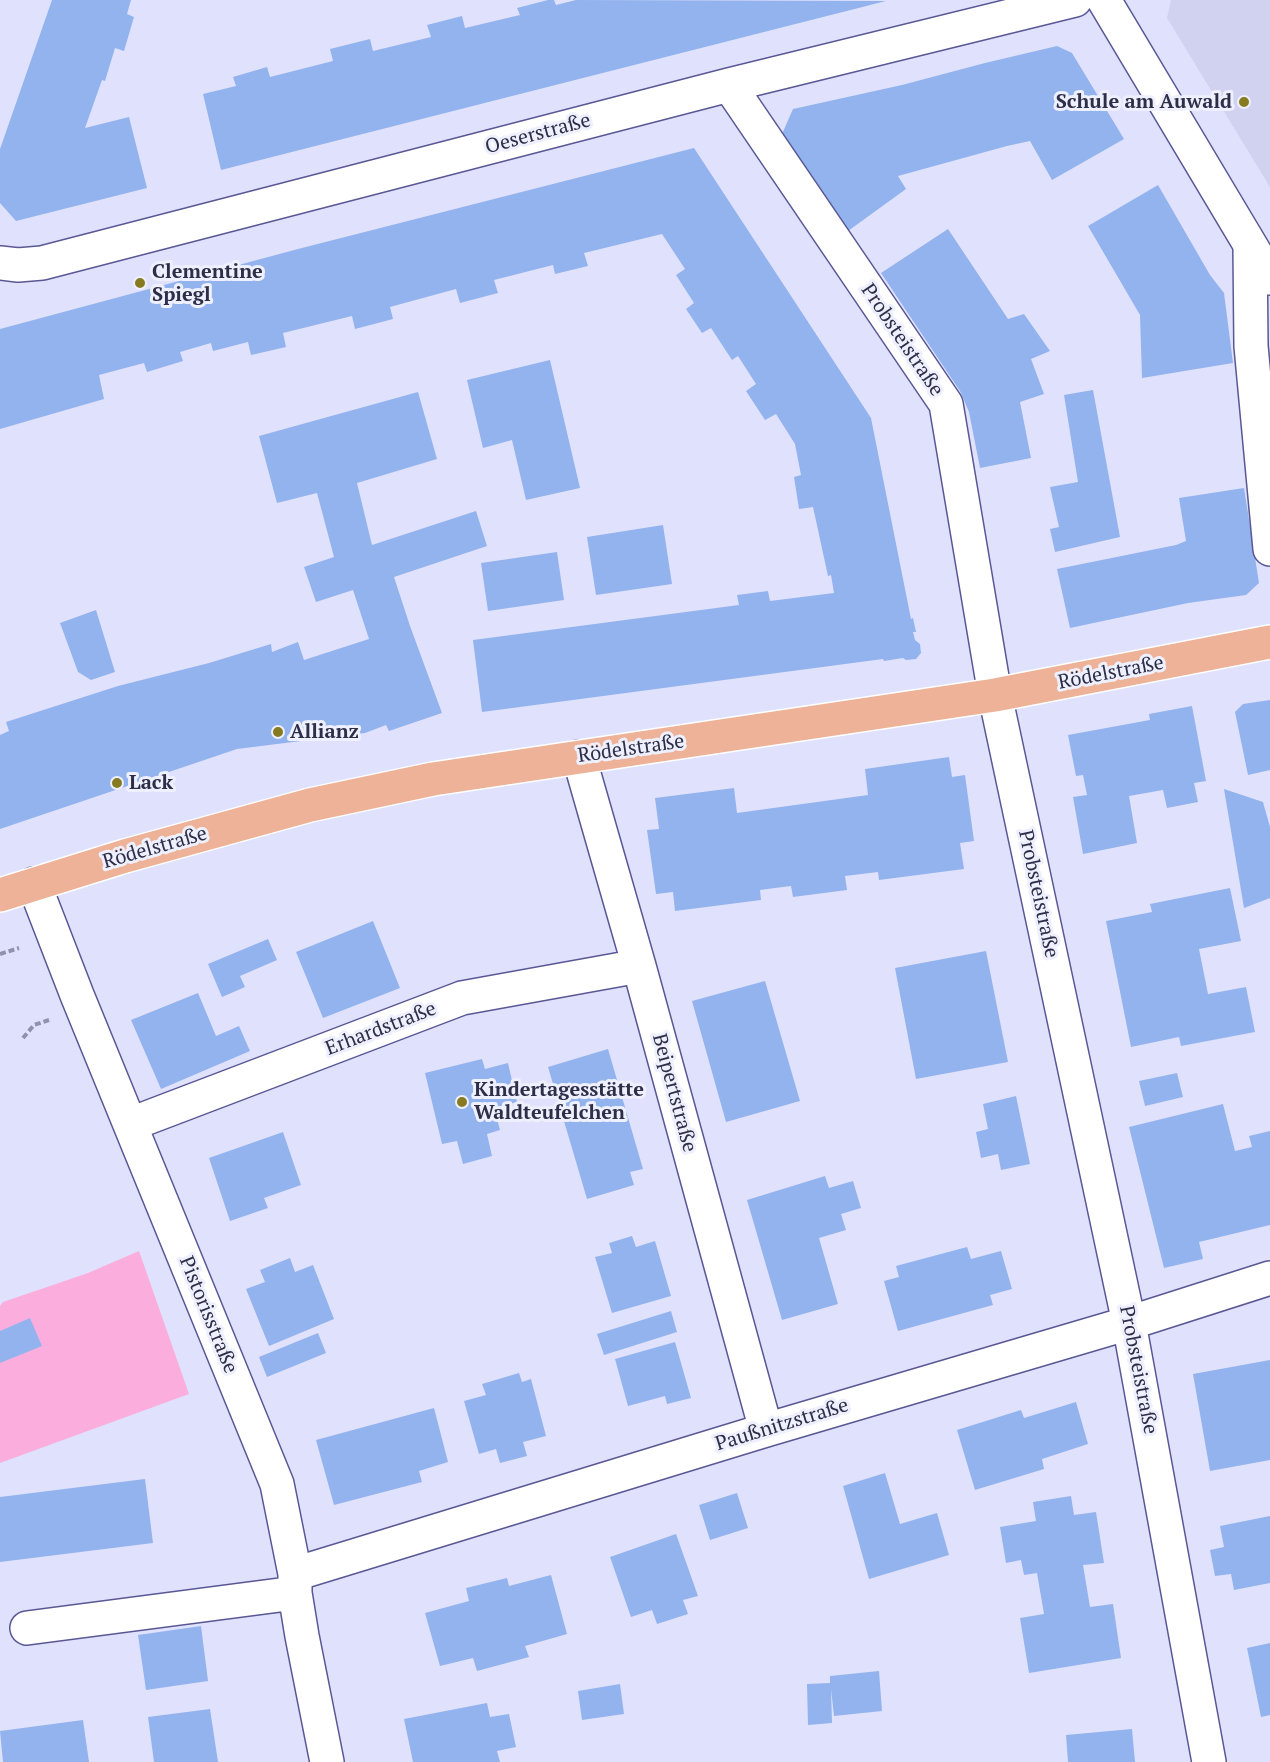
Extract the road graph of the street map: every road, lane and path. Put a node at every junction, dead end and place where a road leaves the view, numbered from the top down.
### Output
1 (1075, 0) edge
2 (1104, 0) edge
3 (729, 85) junction
4 (1250, 246) junction
5 (0, 263) edge
6 (1270, 278) edge
7 (1270, 549) edge
8 (1270, 642) edge
9 (995, 695) junction
10 (579, 757) junction
11 (34, 884) junction
12 (0, 895) edge
13 (14, 950) dead end
14 (0, 954) edge
15 (639, 966) junction
16 (131, 1124) junction
17 (1270, 1278) edge
18 (1130, 1323) junction
19 (766, 1430) junction
20 (295, 1583) junction
21 (27, 1628) dead end
22 (327, 1762) edge
23 (1209, 1762) edge

1 - 3 street, Oeserstraße
2 - 4 street
3 - 5 street, Oeserstraße
3 - 9 street, Probsteistraße
4 - 6 street
4 - 7 street
8 - 9 main road, Rödelstraße
9 - 10 main road, Rödelstraße
9 - 18 street, Probsteistraße
10 - 11 main road, Rödelstraße
10 - 15 street, Beipertstraße
11 - 12 main road, Rödelstraße
11 - 16 street, Pistorisstraße
13 - 14 path
15 - 16 street, Erhardstraße
15 - 19 street, Beipertstraße
16 - 20 street, Pistorisstraße
17 - 18 street, Paußnitzstraße
18 - 19 street, Paußnitzstraße
18 - 23 street, Probsteistraße
19 - 20 street, Paußnitzstraße
20 - 21 street, Paußnitzstraße
20 - 22 street, Pistorisstraße

